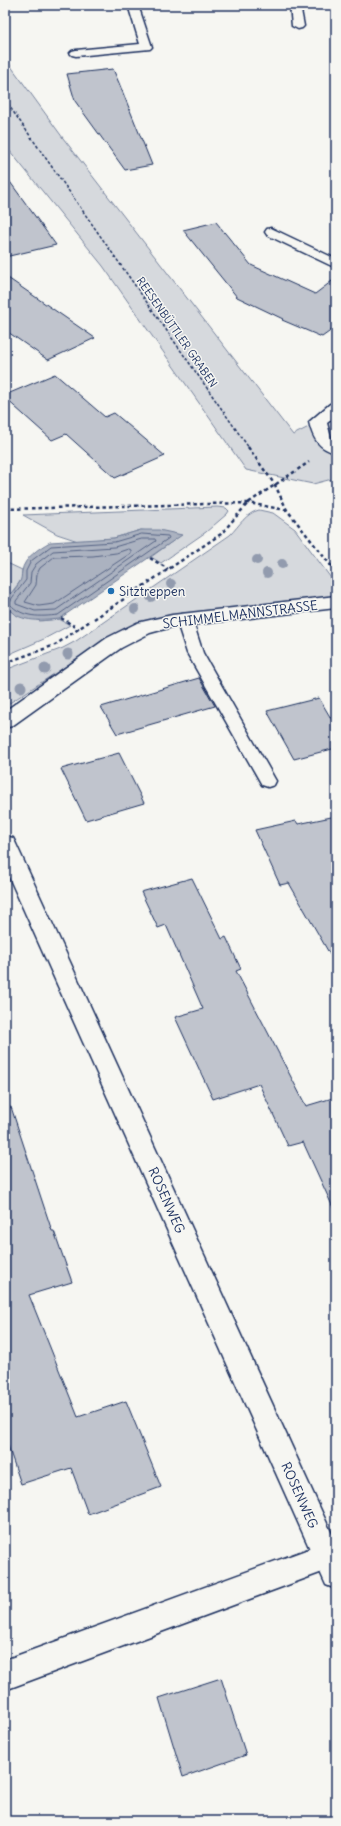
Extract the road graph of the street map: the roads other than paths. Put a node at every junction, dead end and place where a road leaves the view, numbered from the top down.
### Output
1 (133, 5) edge
2 (295, 5) edge
3 (298, 26) dead end
4 (76, 53) dead end
5 (270, 232) dead end
6 (336, 264) edge
7 (336, 408) edge
8 (334, 448) edge
9 (336, 602) edge
10 (184, 619) junction
11 (5, 720) edge
12 (268, 781) dead end
13 (5, 844) edge
14 (332, 1566) edge
15 (5, 1676) edge

1 - 4 lane
2 - 3 lane
5 - 6 lane
7 - 8 street
9 - 10 street, SCHIMMELMANNSTRASSE
10 - 11 street, SCHIMMELMANNSTRASSE
10 - 12 lane
13 - 14 street, ROSENWEG
14 - 15 street, ROSENWEG

